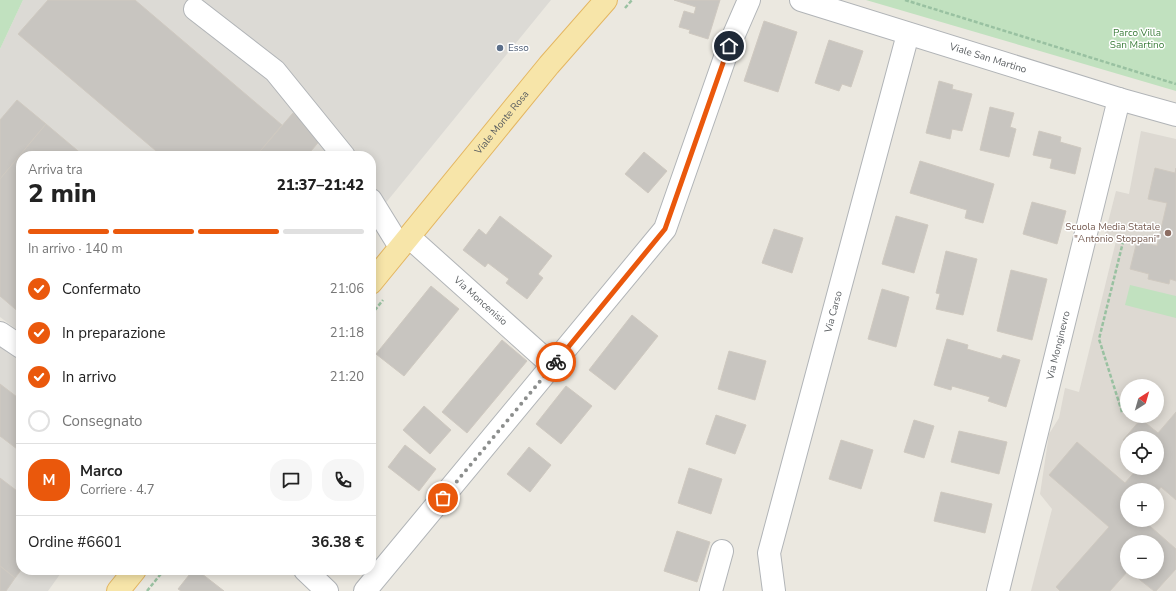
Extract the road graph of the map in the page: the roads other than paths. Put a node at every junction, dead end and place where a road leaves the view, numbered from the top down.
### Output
1 (606, 0) edge
2 (749, 0) edge
3 (801, 0) edge
4 (195, 9) dead end
5 (908, 34) junction
6 (1119, 99) junction
7 (1176, 115) edge
8 (340, 151) edge
9 (376, 206) edge
10 (405, 242) junction
11 (376, 277) edge
12 (0, 333) edge
13 (16, 344) edge
14 (553, 366) junction
15 (722, 551) dead end
16 (131, 575) edge
17 (310, 575) edge
18 (118, 591) edge
19 (327, 591) edge
20 (365, 591) edge
21 (711, 591) edge
22 (774, 591) edge
23 (998, 591) edge

1 - 10 main road, Viale Monte Rosa
2 - 14 street
3 - 5 street, Viale San Martino
4 - 8 street
5 - 6 street, Viale San Martino
5 - 22 street, Via Carso
6 - 7 street, Viale San Martino
6 - 23 street, Via Monginevro
9 - 10 street
10 - 11 main road, Viale Monte Rosa
10 - 14 street, Via Moncenisio
12 - 13 street
14 - 20 street
15 - 21 street
16 - 18 main road
17 - 19 street

